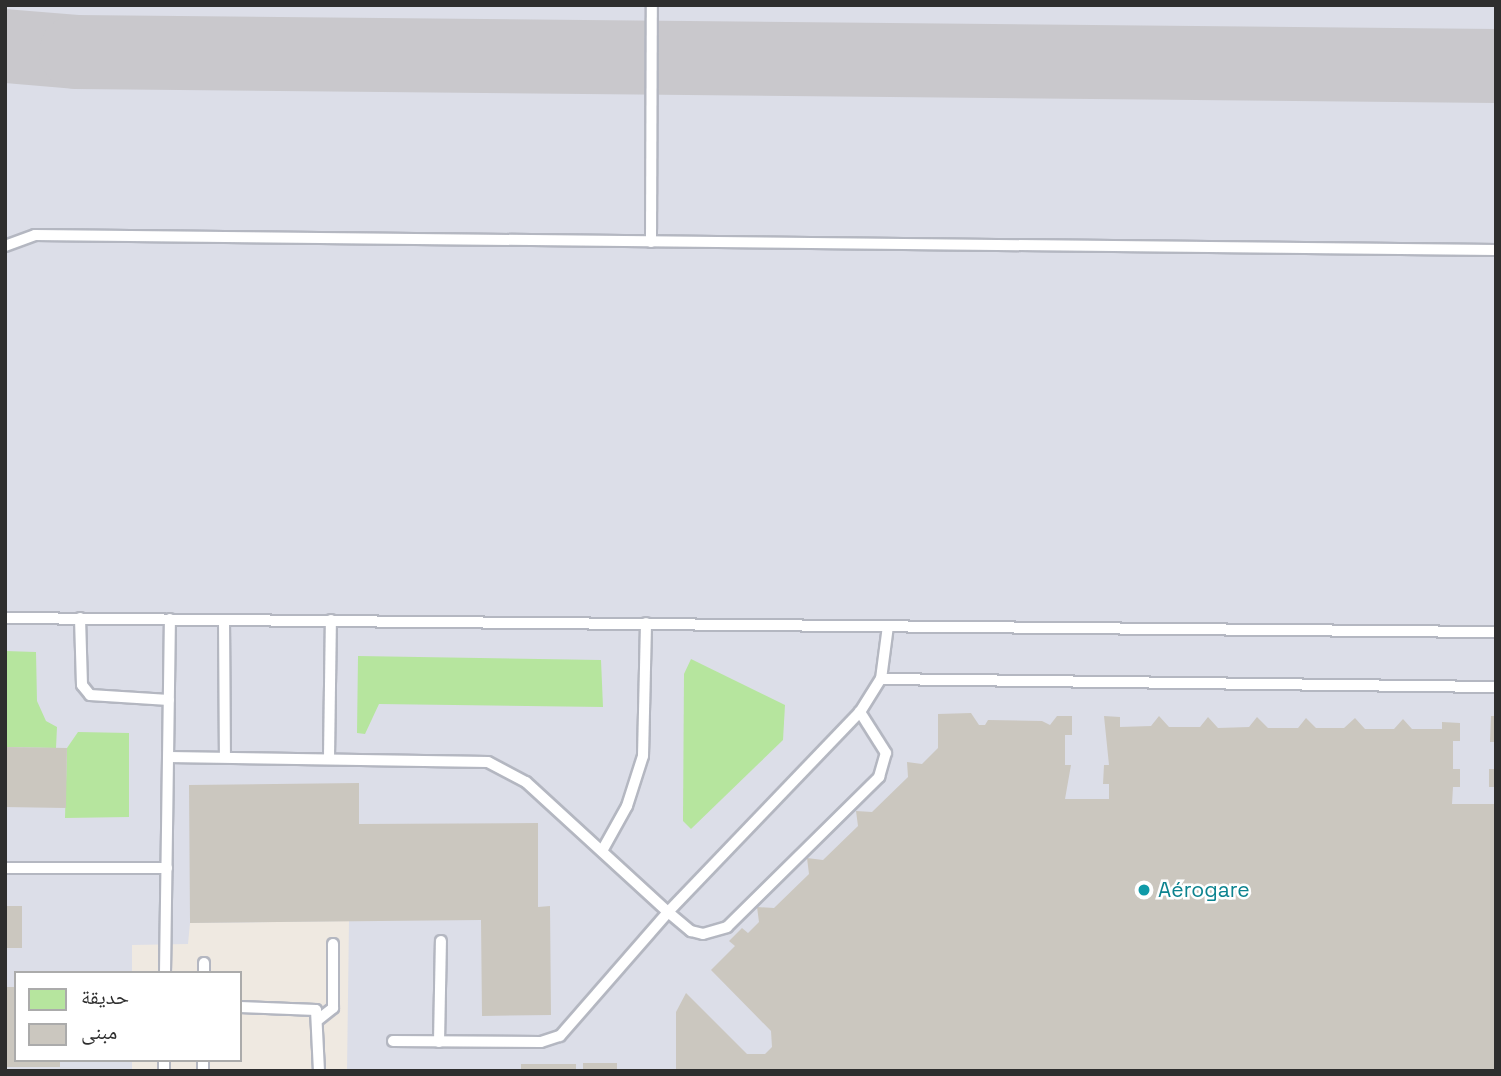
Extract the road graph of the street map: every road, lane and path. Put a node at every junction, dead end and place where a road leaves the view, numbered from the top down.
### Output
1 (652, 5) edge
2 (651, 242) junction
3 (5, 246) edge
4 (1496, 250) edge
5 (5, 618) edge
6 (80, 618) junction
7 (170, 619) junction
8 (224, 620) junction
9 (331, 620) junction
10 (646, 623) junction
11 (888, 626) junction
12 (1496, 632) edge
13 (881, 679) junction
14 (1496, 687) edge
15 (169, 699) junction
16 (860, 712) junction
17 (169, 757) junction
18 (225, 757) junction
19 (329, 757) junction
20 (602, 851) junction
21 (5, 867) edge
22 (167, 868) junction
23 (668, 912) junction
24 (441, 941) dead end
25 (333, 944) dead end
26 (165, 971) edge
27 (242, 1007) edge
28 (319, 1019) junction
29 (393, 1041) dead end
30 (439, 1042) junction
31 (319, 1071) edge

1 - 2 lane
2 - 3 lane
2 - 4 lane
5 - 6 lane
6 - 7 lane
6 - 15 lane
7 - 8 lane
7 - 15 lane
8 - 9 lane
8 - 18 lane
9 - 10 lane
9 - 19 lane
10 - 11 lane
10 - 20 lane
11 - 12 lane
11 - 13 lane
13 - 14 lane
13 - 16 lane
15 - 17 lane
16 - 23 lane
16 - 23 lane
17 - 18 lane
17 - 22 lane
18 - 19 lane
19 - 20 lane
20 - 23 lane
21 - 22 lane
22 - 26 lane
23 - 30 lane
24 - 30 lane
25 - 28 lane
27 - 28 lane
28 - 31 lane
29 - 30 lane

